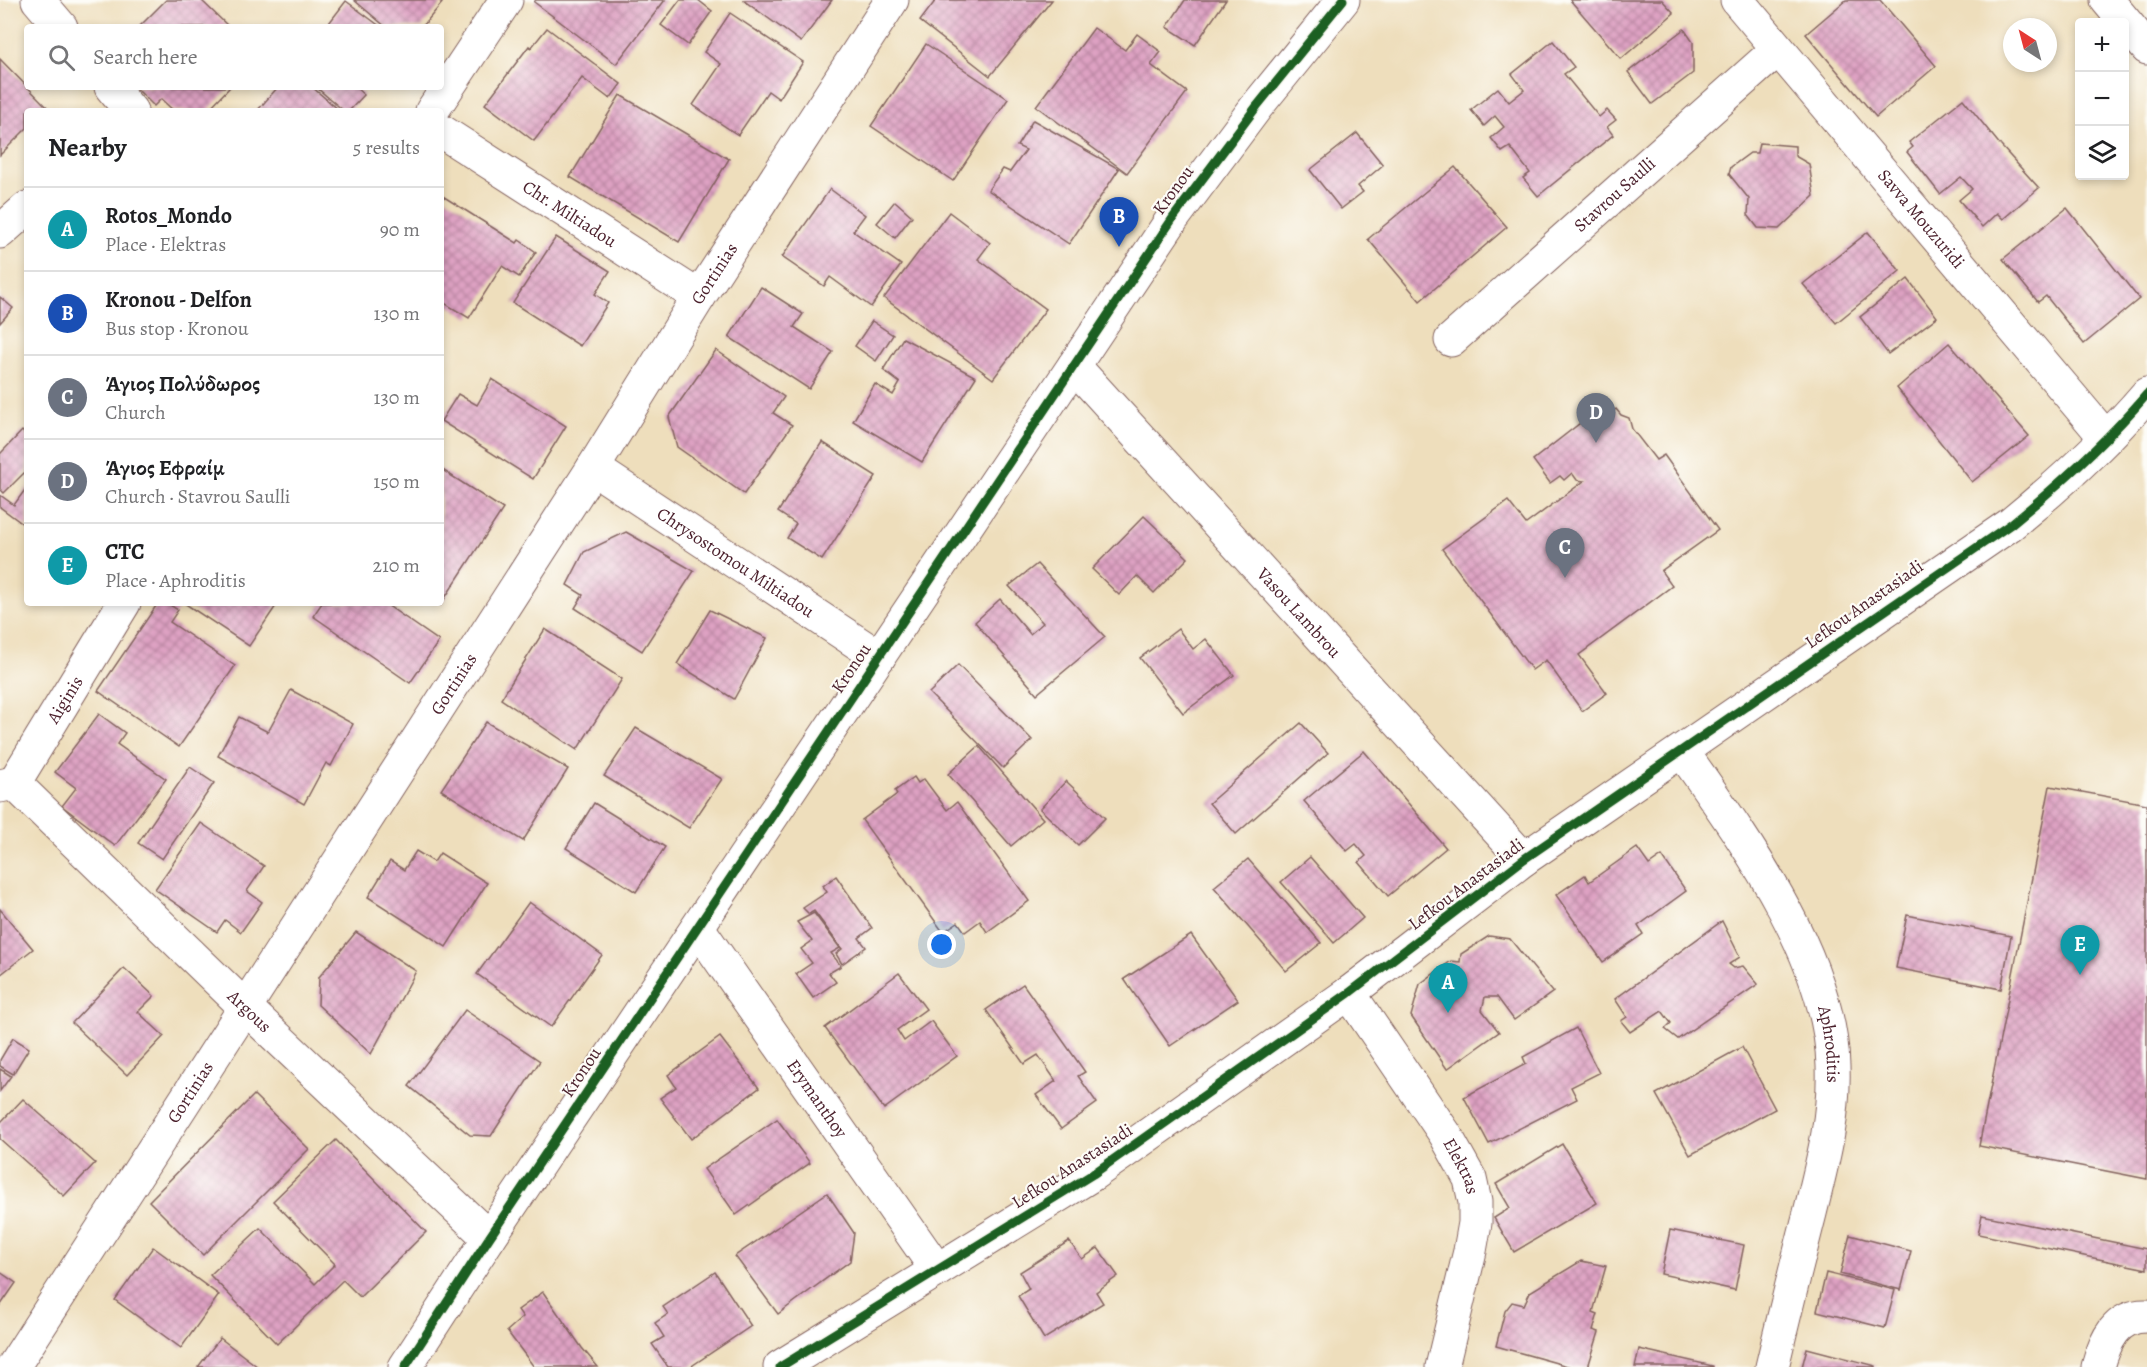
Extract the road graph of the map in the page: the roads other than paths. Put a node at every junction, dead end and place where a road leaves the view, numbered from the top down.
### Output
1 (38, 0) edge
2 (506, 0) edge
3 (892, 0) edge
4 (1342, 0) edge
5 (1737, 0) edge
6 (2107, 0) edge
7 (58, 24) edge
8 (2147, 48) edge
9 (1778, 49) junction
10 (114, 90) edge
11 (128, 108) edge
12 (434, 108) edge
13 (444, 133) edge
14 (24, 211) edge
15 (0, 232) edge
16 (699, 297) junction
17 (1451, 340) dead end
18 (1074, 366) junction
19 (2147, 394) edge
20 (2106, 438) junction
21 (593, 468) junction
22 (122, 606) edge
23 (879, 657) junction
24 (1682, 751) junction
25 (7, 784) edge
26 (1524, 859) junction
27 (698, 928) junction
28 (1349, 993) junction
29 (245, 1007) junction
30 (489, 1238) junction
31 (937, 1270) junction
32 (2147, 1316) edge
33 (13, 1367) edge
34 (405, 1367) edge
35 (780, 1367) edge
36 (1442, 1367) edge
37 (1772, 1367) edge
38 (2098, 1367) edge

1 - 7 street
2 - 12 street
3 - 16 street, Gortinias
4 - 18 street, Kronou
5 - 9 street, Savva Mouzuridi
6 - 8 street
9 - 17 street, Stavrou Saulli
9 - 20 street, Savva Mouzuridi
10 - 11 street
13 - 16 street, Chr. Miltiadou
14 - 15 street
16 - 21 street, Gortinias
18 - 23 street, Kronou
18 - 26 street, Vasou Lambrou
19 - 20 street, Lefkou Anastasiadi
20 - 24 street, Lefkou Anastasiadi
21 - 23 street, Chrysostomou Miltiadou
21 - 29 street, Gortinias
22 - 25 street, Aiginis
23 - 27 street, Kronou
24 - 26 street, Lefkou Anastasiadi
24 - 37 street, Aphroditis
25 - 29 street, Argous
26 - 28 street, Lefkou Anastasiadi
27 - 30 street, Kronou
27 - 31 street, Erymanthoy
28 - 31 street, Lefkou Anastasiadi
28 - 36 street, Elektras
29 - 30 street, Argous
29 - 33 street, Gortinias
30 - 34 street, Kronou
31 - 35 street, Lefkou Anastasiadi
32 - 38 street

